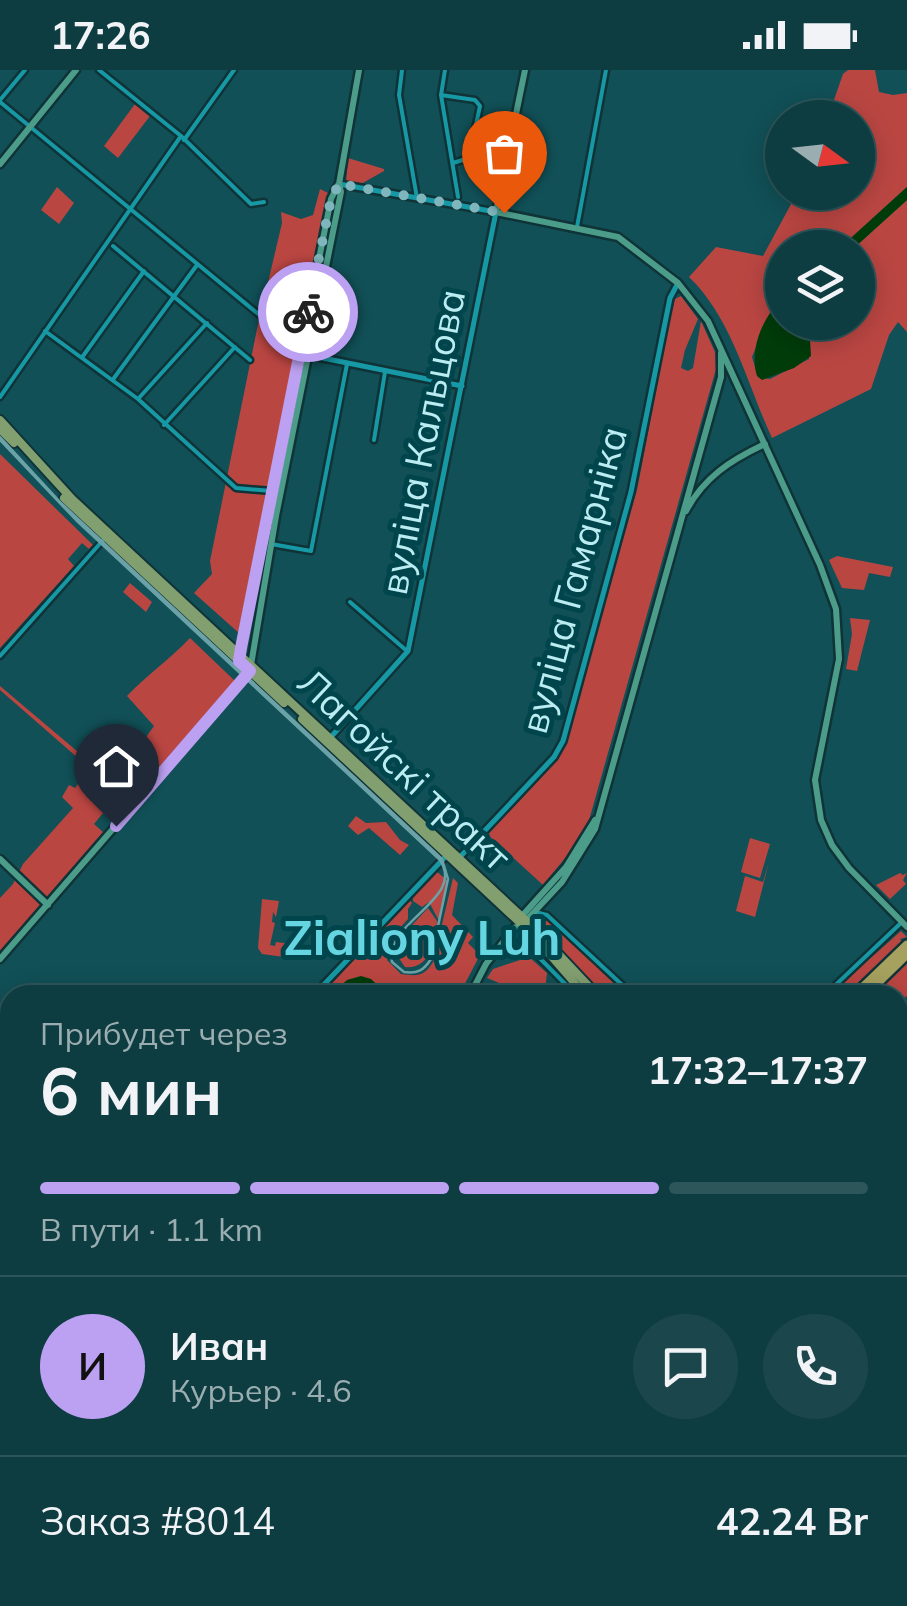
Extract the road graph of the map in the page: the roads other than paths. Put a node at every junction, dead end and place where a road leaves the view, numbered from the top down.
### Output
1 (25, 70) edge
2 (76, 70) edge
3 (99, 70) edge
4 (234, 70) edge
5 (359, 70) edge
6 (402, 70) edge
7 (445, 70) edge
8 (524, 70) edge
9 (606, 70) edge
10 (441, 95) junction
11 (0, 101) edge
12 (30, 128) junction
13 (182, 138) junction
14 (453, 163) junction
15 (0, 164) edge
16 (339, 184) junction
17 (458, 196) dead end
18 (417, 200) junction
19 (264, 202) dead end
20 (130, 210) junction
21 (496, 212) junction
22 (577, 226) junction
23 (113, 246) dead end
24 (197, 265) junction
25 (144, 271) junction
26 (678, 283) junction
27 (173, 294) junction
28 (207, 323) junction
29 (45, 331) junction
30 (719, 344) junction
31 (235, 347) junction
32 (304, 352) junction
33 (82, 357) junction
34 (250, 360) dead end
35 (347, 364) junction
36 (386, 372) junction
37 (720, 377) junction
38 (735, 377) junction
39 (112, 380) junction
40 (462, 386) junction
41 (0, 398) edge
42 (138, 400) junction
43 (0, 420) edge
44 (164, 425) junction
45 (0, 429) edge
46 (374, 440) dead end
47 (765, 444) junction
48 (272, 491) junction
49 (680, 525) junction
50 (107, 536) junction
51 (267, 548) junction
52 (350, 602) dead end
53 (408, 652) junction
54 (239, 653) junction
55 (0, 656) edge
56 (250, 667) junction
57 (328, 740) junction
58 (378, 787) junction
59 (446, 855) junction
60 (0, 859) edge
61 (458, 862) junction
62 (560, 880) junction
63 (544, 902) junction
64 (48, 905) junction
65 (535, 912) junction
66 (547, 915) junction
67 (518, 924) junction
68 (904, 924) edge
69 (907, 945) edge
70 (907, 954) edge
71 (0, 959) edge
72 (323, 985) edge
73 (475, 985) edge
74 (568, 985) edge
75 (576, 985) edge
76 (586, 985) edge
77 (622, 985) edge
78 (836, 985) edge
79 (865, 985) edge
80 (875, 985) edge

1 - 11 street
2 - 12 main road
3 - 13 street
4 - 13 street
5 - 16 main road
6 - 18 street
7 - 10 street
8 - 21 main road, вуліца Кальцова
9 - 22 street
10 - 14 street
10 - 14 street
11 - 12 street
12 - 15 main road
12 - 20 street
13 - 19 street
13 - 20 street
14 - 17 street
16 - 18 street
16 - 32 main road
18 - 21 street
20 - 24 street
20 - 29 street
21 - 22 main road
21 - 40 street, вуліца Кальцова
22 - 26 main road
23 - 25 street
24 - 27 street
24 - 32 street
25 - 27 street
25 - 33 street
26 - 30 main road
26 - 61 street, вуліца Гамарніка
27 - 28 street
27 - 39 street
28 - 31 street
28 - 42 street
29 - 33 street
29 - 41 street
30 - 37 main road
30 - 38 main road
31 - 34 street
31 - 44 street
32 - 35 street
32 - 48 main road
32 - 51 main road
33 - 39 street
35 - 36 street
35 - 51 street
36 - 40 street
36 - 46 street
37 - 38 main road
37 - 49 main road
38 - 47 main road
39 - 42 street
40 - 53 street, вуліца Кальцова
42 - 44 street
43 - 50 main road, Лагойскі тракт
44 - 48 street
45 - 50 main road, Лагойскі тракт
47 - 49 main road
47 - 68 main road
48 - 51 main road
49 - 62 main road
50 - 54 main road, Лагойскі тракт
50 - 55 street
51 - 54 main road
51 - 56 main road
52 - 53 street
53 - 57 street, вуліца Кальцова
54 - 56 main road, Лагойскі тракт
56 - 57 main road, Лагойскі тракт
56 - 64 main road
57 - 58 main road, Лагойскі тракт
58 - 59 main road, Лагойскі тракт
58 - 61 main road, Лагойскі тракт
59 - 61 main road, Лагойскі тракт
59 - 72 street
60 - 64 main road
61 - 67 main road, Лагойскі тракт
62 - 63 main road
62 - 67 main road
63 - 65 main road
63 - 66 street
64 - 71 main road
65 - 66 street
65 - 67 main road
66 - 77 street
67 - 73 main road
67 - 74 street
67 - 75 main road, Лагойскі тракт
67 - 76 main road, Лагойскі тракт
68 - 78 street
69 - 79 highway
70 - 80 highway

